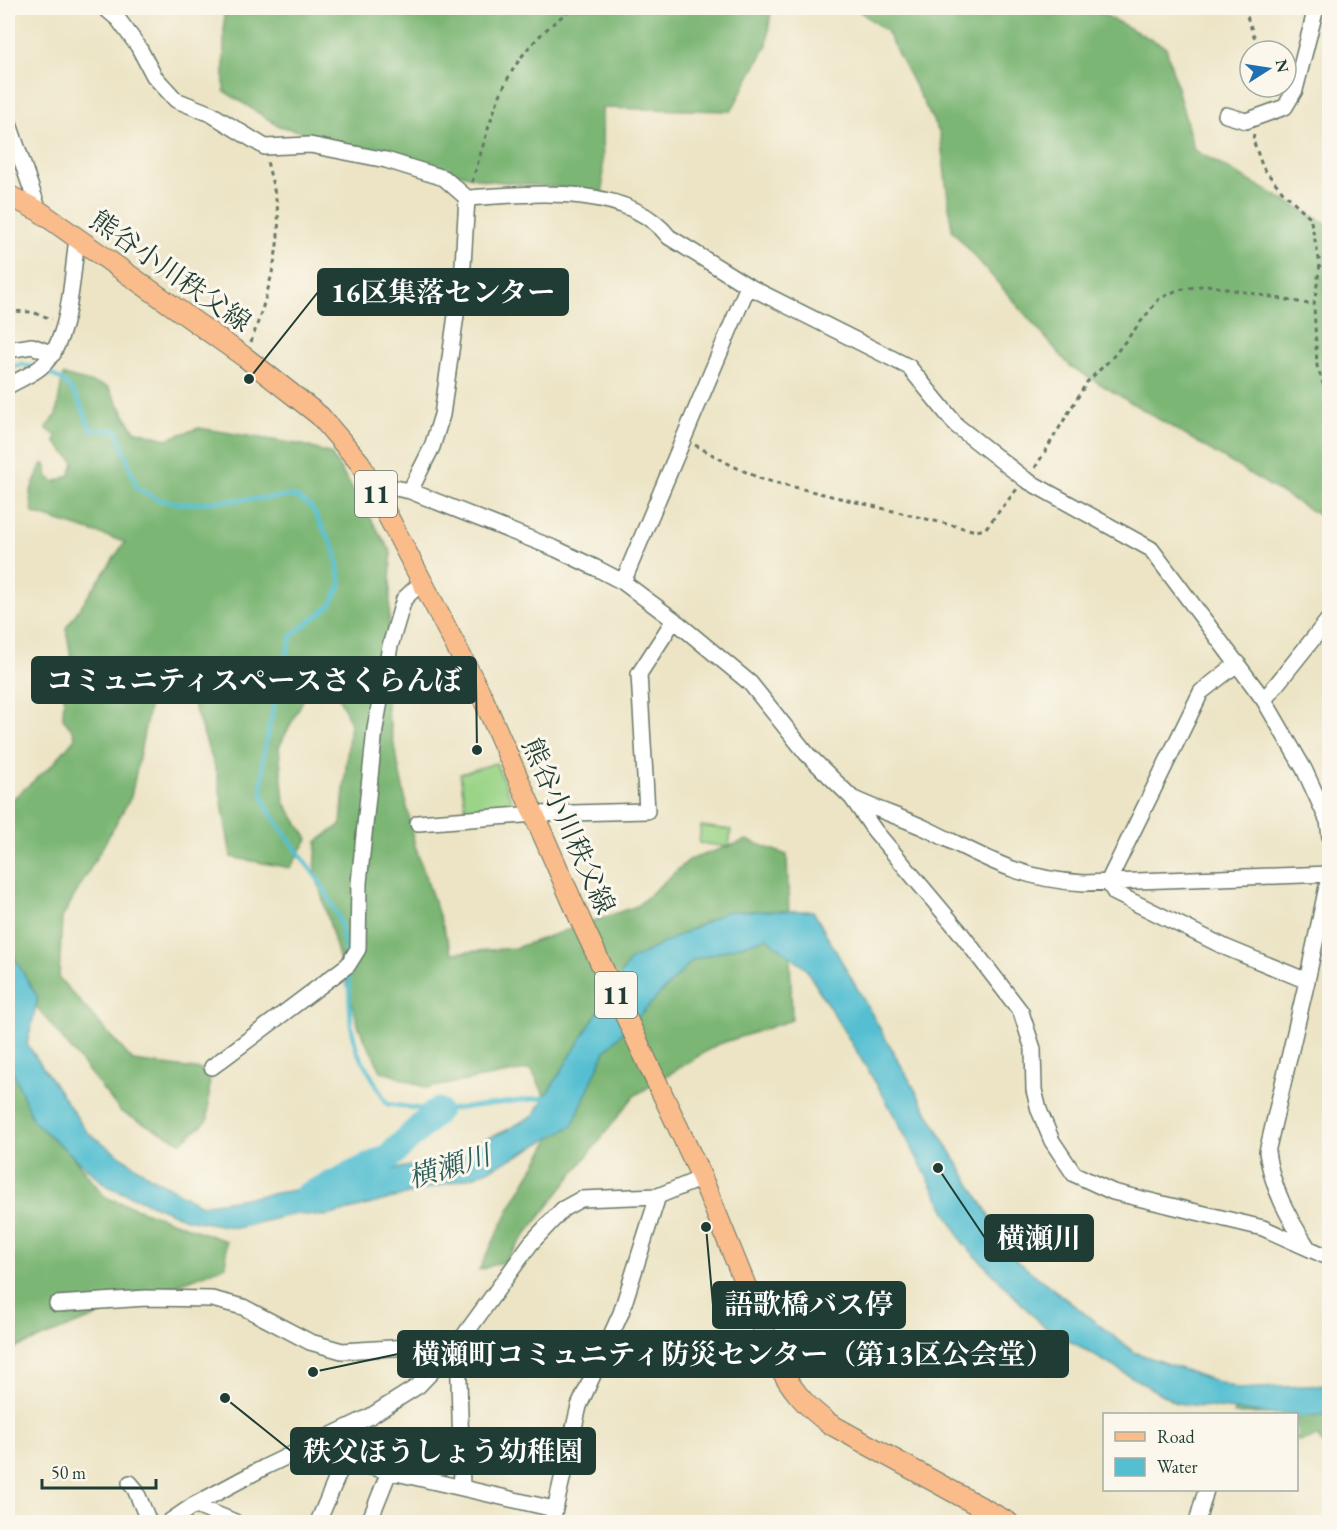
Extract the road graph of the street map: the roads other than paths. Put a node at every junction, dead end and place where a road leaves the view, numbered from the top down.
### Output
1 (105, 8) edge
2 (1316, 8) edge
3 (1226, 116) dead end
4 (8, 121) edge
5 (8, 195) edge
6 (467, 198) junction
7 (39, 212) junction
8 (77, 238) junction
9 (748, 286) junction
10 (8, 350) edge
11 (53, 354) junction
12 (8, 386) edge
13 (370, 483) junction
14 (410, 491) junction
15 (423, 581) junction
16 (622, 582) junction
17 (674, 620) junction
18 (1328, 620) edge
19 (1238, 663) junction
20 (1264, 700) junction
21 (852, 798) junction
22 (535, 814) junction
23 (418, 823) dead end
24 (1329, 837) edge
25 (1329, 873) edge
26 (1108, 882) junction
27 (1308, 981) junction
28 (212, 1067) dead end
29 (702, 1178) junction
30 (658, 1196) junction
31 (1308, 1248) junction
32 (1329, 1258) edge
33 (57, 1304) dead end
34 (458, 1344) junction
35 (325, 1440) junction
36 (344, 1461) junction
37 (388, 1472) junction
38 (130, 1483) dead end
39 (462, 1487) junction
40 (1206, 1491) edge
41 (194, 1505) junction
42 (553, 1516) edge
43 (148, 1522) edge
44 (169, 1522) edge
45 (234, 1522) edge
46 (318, 1522) edge
47 (369, 1522) edge
48 (1008, 1522) edge
49 (1197, 1522) edge

1 - 6 street
2 - 3 street
4 - 7 street
5 - 7 main road, 熊谷小川秩父線 / 11
6 - 9 street
6 - 14 street
7 - 8 main road, 熊谷小川秩父線 / 11
8 - 11 street
8 - 13 main road, 熊谷小川秩父線 / 11
9 - 16 street
9 - 19 street
10 - 11 street
11 - 12 street
13 - 14 street
13 - 15 main road, 熊谷小川秩父線 / 11
14 - 16 street
15 - 22 main road, 熊谷小川秩父線 / 11
15 - 28 street
16 - 17 street
17 - 21 street
17 - 22 street
18 - 20 street
19 - 20 street
19 - 26 street
20 - 24 street
21 - 26 street
21 - 31 street
22 - 23 street
22 - 29 main road, 熊谷小川秩父線 / 11
25 - 26 street
25 - 27 street
26 - 27 street
27 - 31 street
29 - 30 street
29 - 48 main road, 熊谷小川秩父線 / 11
30 - 34 street
30 - 42 street
31 - 32 street
33 - 34 street
34 - 35 street
34 - 39 street
35 - 36 street
35 - 41 street
36 - 37 street
36 - 46 street
37 - 39 street
37 - 47 street
38 - 43 street
39 - 42 street
40 - 49 street
41 - 44 street
41 - 45 street

